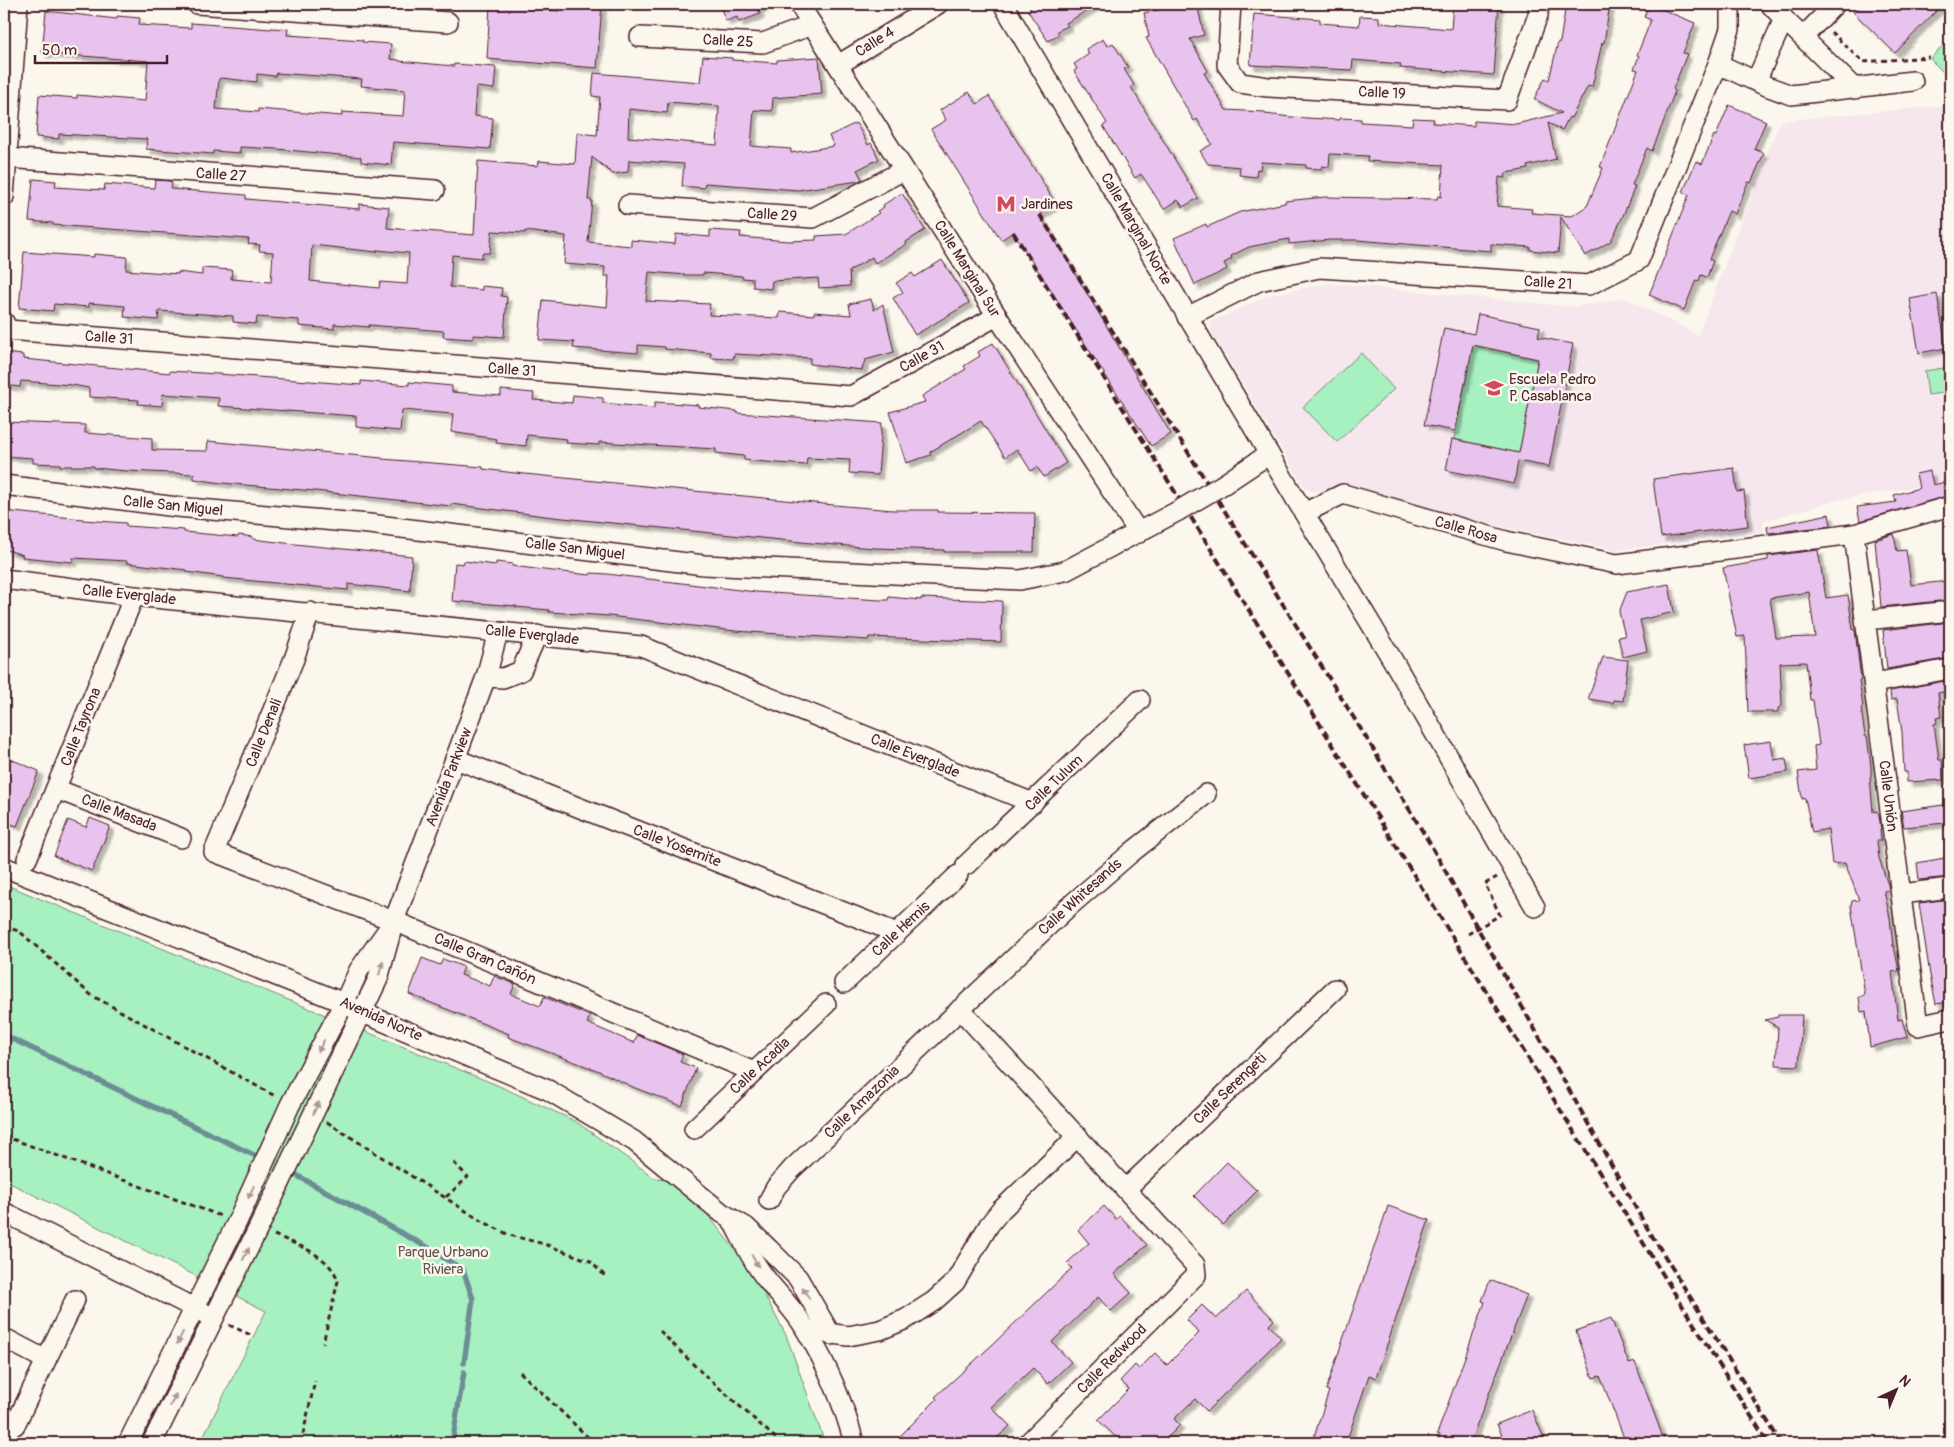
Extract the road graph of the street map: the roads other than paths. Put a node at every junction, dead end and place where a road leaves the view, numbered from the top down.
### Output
1 (18, 4) edge
2 (197, 4) edge
3 (799, 4) edge
4 (938, 4) edge
5 (1003, 4) edge
6 (1231, 4) edge
7 (1540, 4) edge
8 (1730, 4) edge
9 (1770, 4) edge
10 (1836, 4) edge
11 (1784, 18) junction
12 (448, 22) dead end
13 (812, 25) junction
14 (640, 37) dead end
15 (1803, 37) junction
16 (1718, 64) junction
17 (838, 65) junction
18 (1756, 81) junction
19 (1913, 81) dead end
20 (1855, 89) junction
21 (7, 158) junction
22 (904, 170) junction
23 (435, 190) dead end
24 (4, 197) edge
25 (628, 205) dead end
26 (997, 316) junction
27 (1187, 318) junction
28 (6, 326) edge
29 (1269, 454) junction
30 (4, 484) edge
31 (1950, 506) edge
32 (1304, 513) junction
33 (1139, 533) junction
34 (1854, 534) junction
35 (4, 579) edge
36 (134, 596) junction
37 (310, 612) junction
38 (1941, 612) dead end
39 (1866, 620) junction
40 (498, 632) junction
41 (537, 635) junction
42 (1950, 669) edge
43 (486, 677) junction
44 (1874, 682) junction
45 (1140, 700) dead end
46 (456, 760) junction
47 (56, 789) junction
48 (1206, 794) dead end
49 (1033, 803) junction
50 (182, 838) dead end
51 (214, 852) joint
52 (27, 859) dead end
53 (4, 867) edge
54 (962, 870) joint
55 (1950, 888) edge
56 (1901, 894) junction
57 (1535, 906) dead end
58 (394, 921) junction
59 (897, 933) junction
60 (844, 983) dead end
61 (1335, 989) dead end
62 (344, 1003) junction
63 (826, 1004) dead end
64 (960, 1009) junction
65 (362, 1013) junction
66 (1950, 1019) edge
67 (754, 1072) junction
68 (694, 1129) dead end
69 (1078, 1136) junction
70 (1126, 1189) junction
71 (769, 1200) dead end
72 (4, 1212) edge
73 (731, 1219) junction
74 (75, 1300) dead end
75 (195, 1309) junction
76 (214, 1318) junction
77 (806, 1330) junction
78 (831, 1335) junction
79 (4, 1338) edge
80 (46, 1360) junction
81 (9, 1435) edge
82 (128, 1443) edge
83 (152, 1443) edge
84 (854, 1443) edge
85 (1028, 1443) edge

1 - 21 street
2 - 12 street
3 - 13 street, Calle Marginal Sur
4 - 17 street, Calle 4
5 - 27 street, Calle Marginal Norte
6 - 7 street, Calle 19
8 - 16 street, Calle 21
9 - 11 street
10 - 15 street
11 - 15 street
11 - 18 street
13 - 14 street, Calle 25
13 - 17 street, Calle Marginal Sur
15 - 20 street
16 - 18 street
16 - 27 street, Calle 21
17 - 22 street, Calle Marginal Sur
18 - 20 street
19 - 20 street
21 - 23 street, Calle 27
21 - 24 street
22 - 25 street, Calle 29
22 - 26 street, Calle Marginal Sur
26 - 28 street, Calle 31
26 - 33 street, Calle Marginal Sur
27 - 29 street, Calle Marginal Norte
29 - 32 street
29 - 33 street, bridge
30 - 33 street, Calle San Miguel
31 - 34 street
32 - 34 street, Calle Rosa
32 - 57 street
34 - 39 street, Calle Unión
35 - 36 street, Calle Everglade
36 - 37 street, Calle Everglade
36 - 47 street, Calle Tayrona
37 - 40 street, Calle Everglade
37 - 51 street, Calle Denali
38 - 39 street
39 - 44 street, Calle Unión
40 - 41 street, Calle Everglade
40 - 43 street, Avenida Parkview
41 - 43 street
41 - 49 street, Calle Everglade
42 - 44 street
43 - 46 street, Avenida Parkview
44 - 56 street, Calle Unión
45 - 49 street, Calle Tulum
46 - 58 street, Avenida Parkview
46 - 59 street, Calle Yosemite
47 - 50 street, Calle Masada
47 - 52 street, Calle Tayrona
48 - 64 street, Calle Whitesands
49 - 54 street, Calle Tulum
51 - 58 street, Calle Gran Cañón
53 - 62 street, Avenida Norte
54 - 59 street, Calle Hemis
55 - 56 street
56 - 66 street, Calle Unión
58 - 62 street, Avenida Parkview
65 -> 58 street, Avenida Parkview
58 - 67 street, Calle Gran Cañón
59 - 60 street, Calle Hemis
61 - 70 street, Calle Serengeti
62 - 65 street, Avenida Norte
62 -> 75 street, Avenida Parkview
63 - 67 street, Calle Acadia
64 - 69 street
64 - 71 street, Calle Amazonia
65 - 73 street, Avenida Norte
76 -> 65 street, Avenida Parkview
67 - 68 street, Calle Acadia
69 - 70 street
69 - 78 street
70 - 85 street, Calle Redwood
72 - 75 street
73 -> 77 street
78 -> 73 street, Avenida Norte
74 - 80 street
75 - 76 street
75 -> 82 street, Avenida Parkview
83 -> 76 street, Avenida Parkview
77 - 78 street
77 - 84 street
79 - 80 street
80 - 81 street

